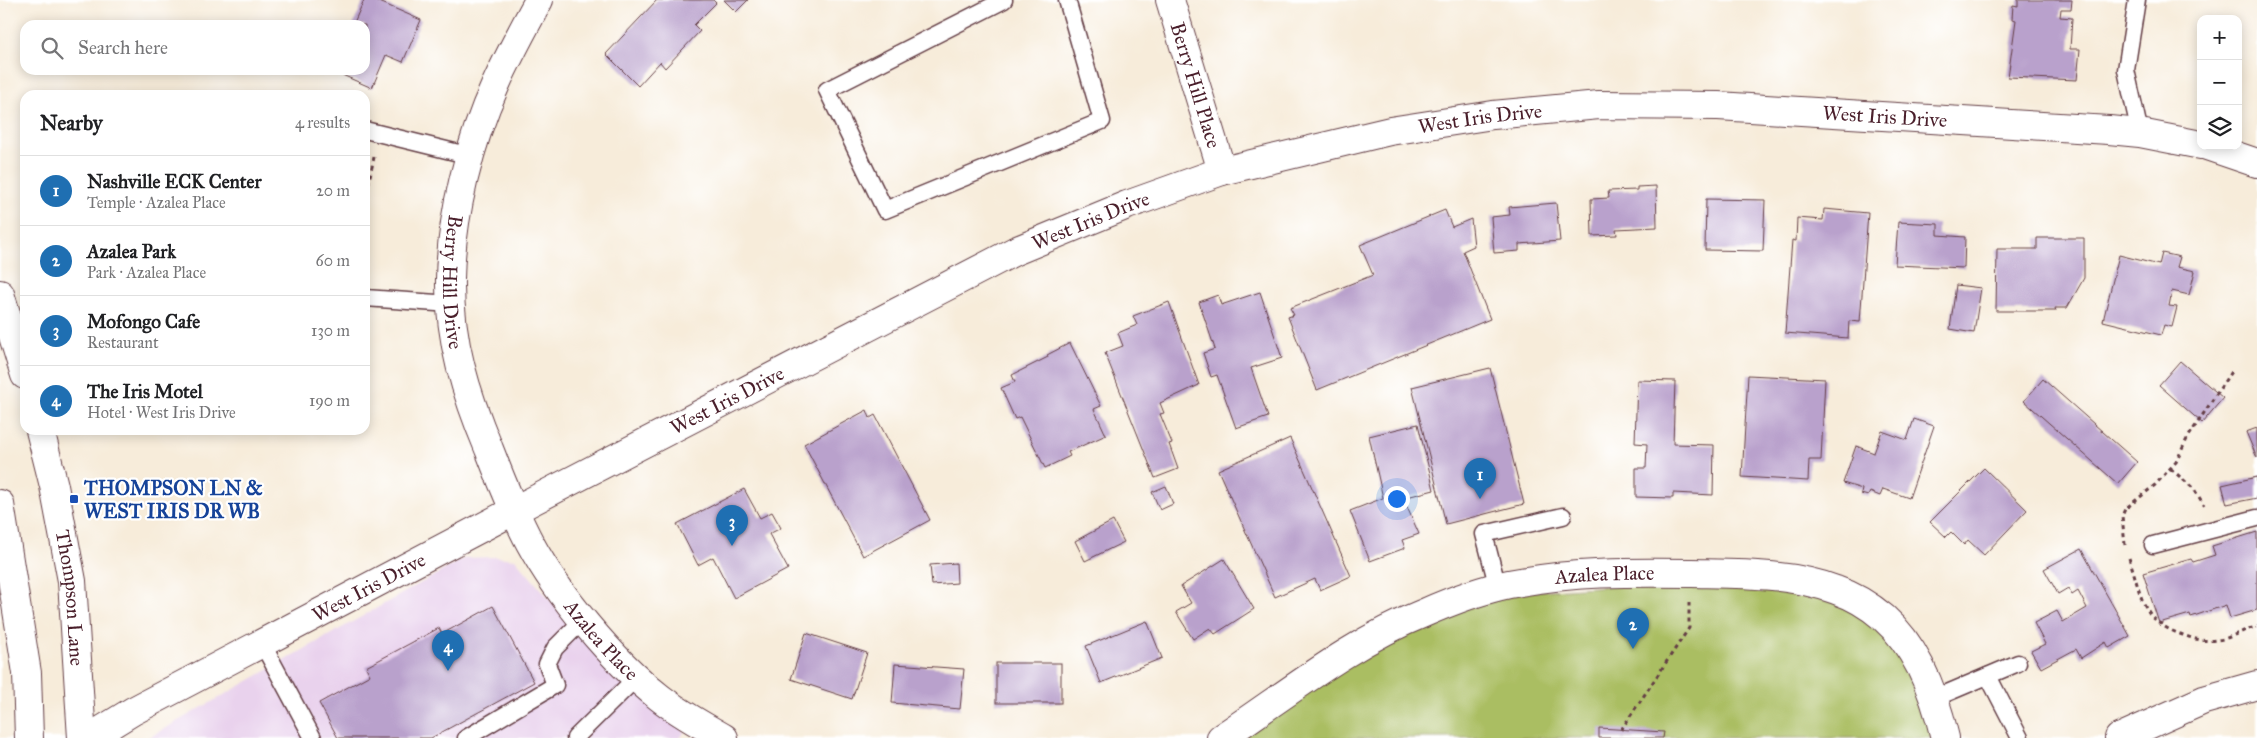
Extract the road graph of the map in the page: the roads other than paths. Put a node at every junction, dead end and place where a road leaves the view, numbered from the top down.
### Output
1 (539, 0) edge
2 (1004, 0) edge
3 (1067, 0) edge
4 (1170, 0) edge
5 (2137, 0) edge
6 (372, 132) edge
7 (2140, 133) junction
8 (2197, 144) edge
9 (2219, 150) edge
10 (471, 156) junction
11 (2257, 163) edge
12 (1222, 171) junction
13 (0, 294) edge
14 (370, 298) edge
15 (451, 304) junction
16 (20, 359) edge
17 (41, 435) edge
18 (0, 504) edge
19 (515, 510) junction
20 (1563, 516) dead end
21 (2257, 518) edge
22 (2153, 544) dead end
23 (1498, 588) junction
24 (583, 620) junction
25 (262, 643) junction
26 (2018, 663) dead end
27 (1988, 676) junction
28 (637, 678) junction
29 (2257, 684) edge
30 (1933, 699) junction
31 (29, 738) edge
32 (82, 738) edge
33 (89, 738) edge
34 (313, 738) edge
35 (466, 738) edge
36 (576, 738) edge
37 (724, 738) edge
38 (1221, 738) edge
39 (1946, 738) edge
40 (2020, 738) edge
41 (2119, 738) edge

1 - 10 street, Berry Hill Drive
2 - 3 lane
4 - 12 street, Berry Hill Place
5 - 7 lane
6 - 10 lane
7 - 8 street, West Iris Drive
7 - 12 street, West Iris Drive
9 - 11 street
10 - 15 street, Berry Hill Drive
12 - 19 street, West Iris Drive
13 - 16 street
14 - 15 lane
15 - 19 street, Berry Hill Drive
17 - 32 street, Thompson Lane
18 - 31 street
19 - 24 street, Azalea Place
19 - 25 street, West Iris Drive
20 - 23 lane
21 - 22 lane
23 - 30 street, Azalea Place
23 - 38 street, Azalea Place
24 - 28 street, Azalea Place
24 - 35 lane
25 - 33 street, West Iris Drive
25 - 34 lane
26 - 27 lane
27 - 30 lane
27 - 40 lane
28 - 36 lane
28 - 37 street, Azalea Place
29 - 41 street
30 - 39 street, Azalea Place

